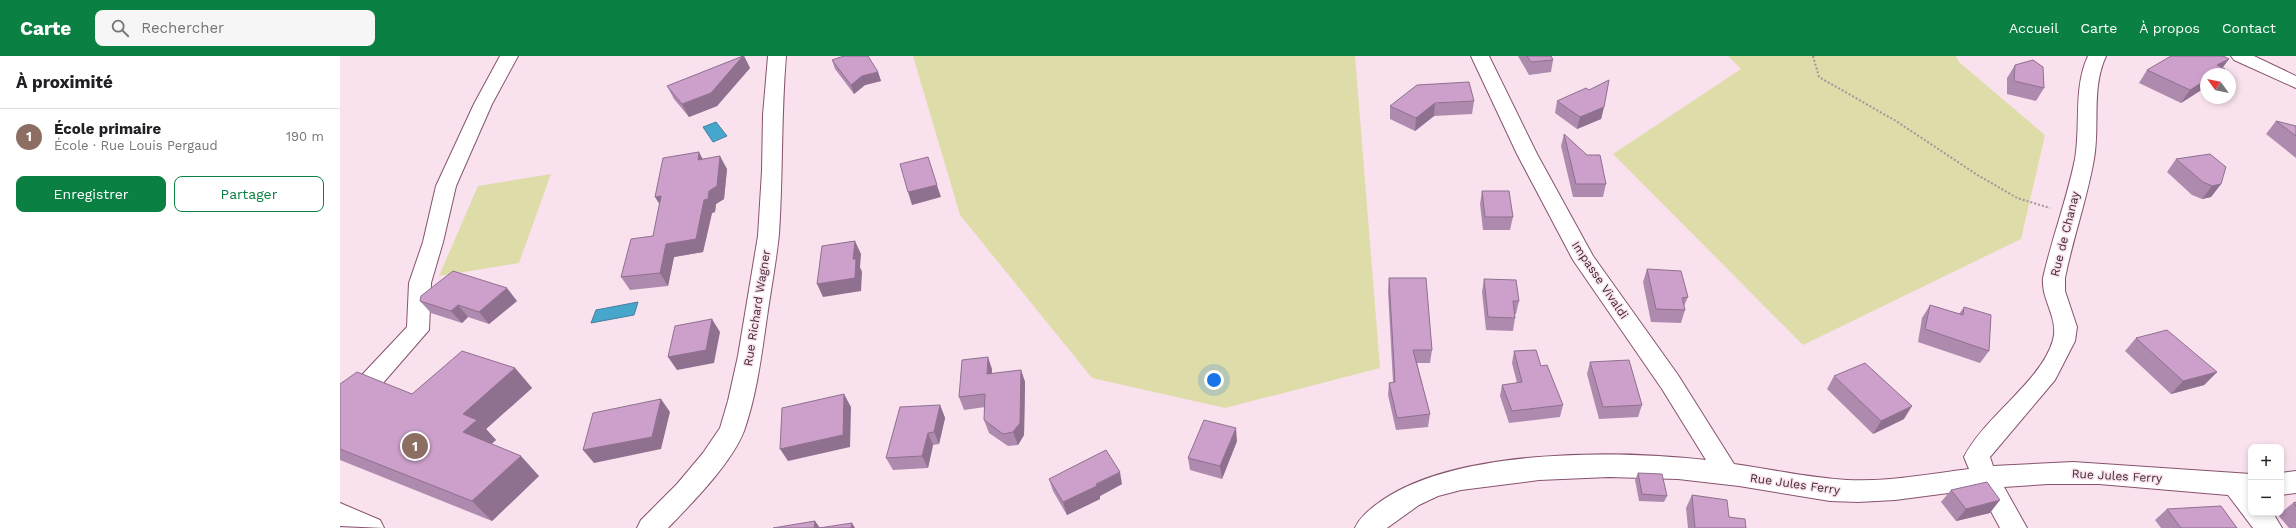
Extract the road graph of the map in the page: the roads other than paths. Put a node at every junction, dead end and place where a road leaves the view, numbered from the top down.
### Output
1 (509, 56) edge
2 (777, 56) edge
3 (1480, 56) edge
4 (2097, 56) edge
5 (2240, 56) edge
6 (2296, 83) edge
7 (340, 406) edge
8 (1725, 473) junction
9 (1985, 478) junction
10 (2296, 482) edge
11 (2284, 484) edge
12 (2243, 485) edge
13 (2248, 498) edge
14 (340, 514) edge
15 (2259, 516) edge
16 (371, 528) edge
17 (650, 528) edge
18 (1368, 528) edge
19 (2014, 528) edge
20 (2269, 528) edge

1 - 7 street
2 - 17 street, Rue Richard Wagner
3 - 8 street, Impasse Vivaldi
4 - 9 street, Rue de Chanay
5 - 6 street
8 - 9 street, Rue Jules Ferry
8 - 18 street, Rue Jules Ferry
9 - 12 street, Rue Jules Ferry
9 - 19 street, Rue de Chanay
10 - 11 street
12 - 13 street, Rue Jules Ferry
14 - 16 street
15 - 20 street

